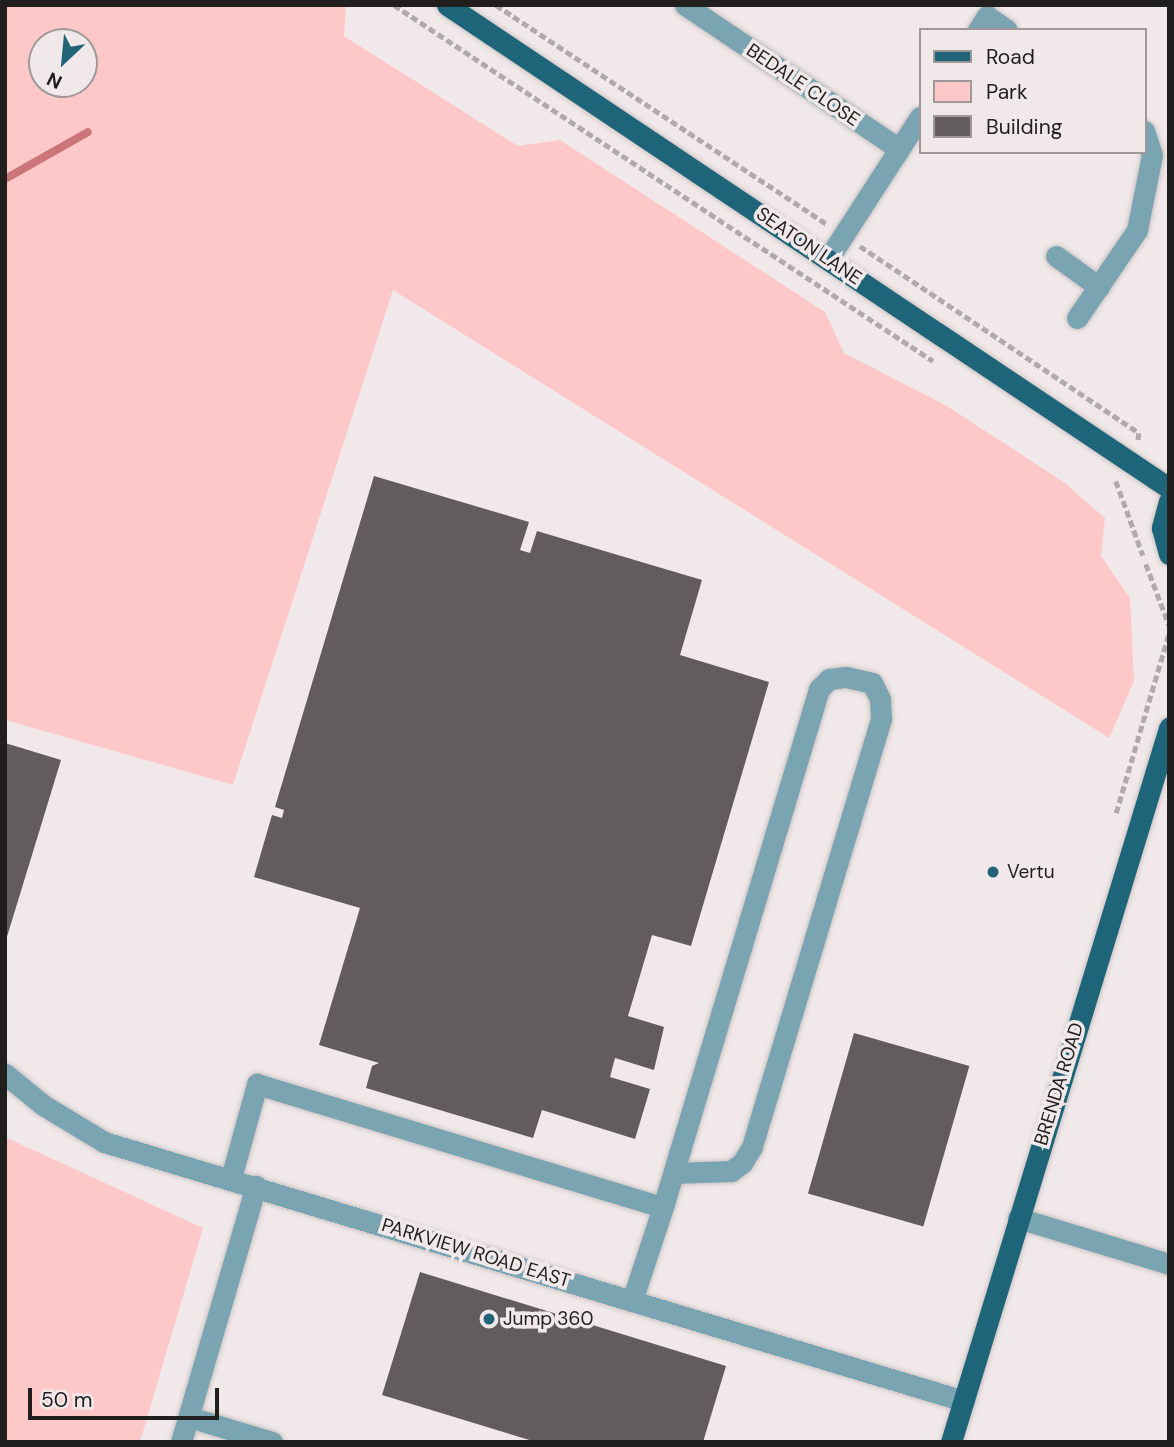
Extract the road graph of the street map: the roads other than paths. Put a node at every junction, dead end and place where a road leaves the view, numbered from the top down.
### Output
1 (447, 5) edge
2 (685, 5) edge
3 (712, 13) edge
4 (979, 28) edge
5 (1004, 28) edge
6 (918, 120) edge
7 (1146, 137) edge
8 (899, 149) junction
9 (1056, 256) dead end
10 (828, 259) junction
11 (1099, 287) junction
12 (1077, 318) dead end
13 (1169, 488) edge
14 (1169, 501) edge
15 (1169, 554) edge
16 (1167, 739) edge
17 (5, 1074) edge
18 (674, 1174) junction
19 (231, 1178) junction
20 (256, 1186) junction
21 (663, 1207) junction
22 (1017, 1218) junction
23 (1169, 1264) edge
24 (632, 1301) junction
25 (964, 1401) junction
26 (189, 1417) junction
27 (181, 1442) edge
28 (272, 1442) edge
29 (951, 1442) edge

1 - 10 main road, SEATON LANE
2 - 3 street, BEDALE CLOSE
3 - 8 street, BEDALE CLOSE
4 - 5 street
6 - 8 street
7 - 11 street
8 - 10 street
9 - 11 street
10 - 13 main road, SEATON LANE
11 - 12 street
14 - 15 main road
16 - 22 main road, BRENDA ROAD
17 - 19 street, PARKVIEW ROAD EAST
18 - 18 street
18 - 21 street
19 - 20 street, PARKVIEW ROAD EAST
19 - 21 street
20 - 24 street, PARKVIEW ROAD EAST
20 - 26 street
21 - 24 street
22 - 23 street
22 - 25 main road, BRENDA ROAD
24 - 25 street, PARKVIEW ROAD EAST
25 - 29 main road, BRENDA ROAD
26 - 27 street
26 - 28 street

